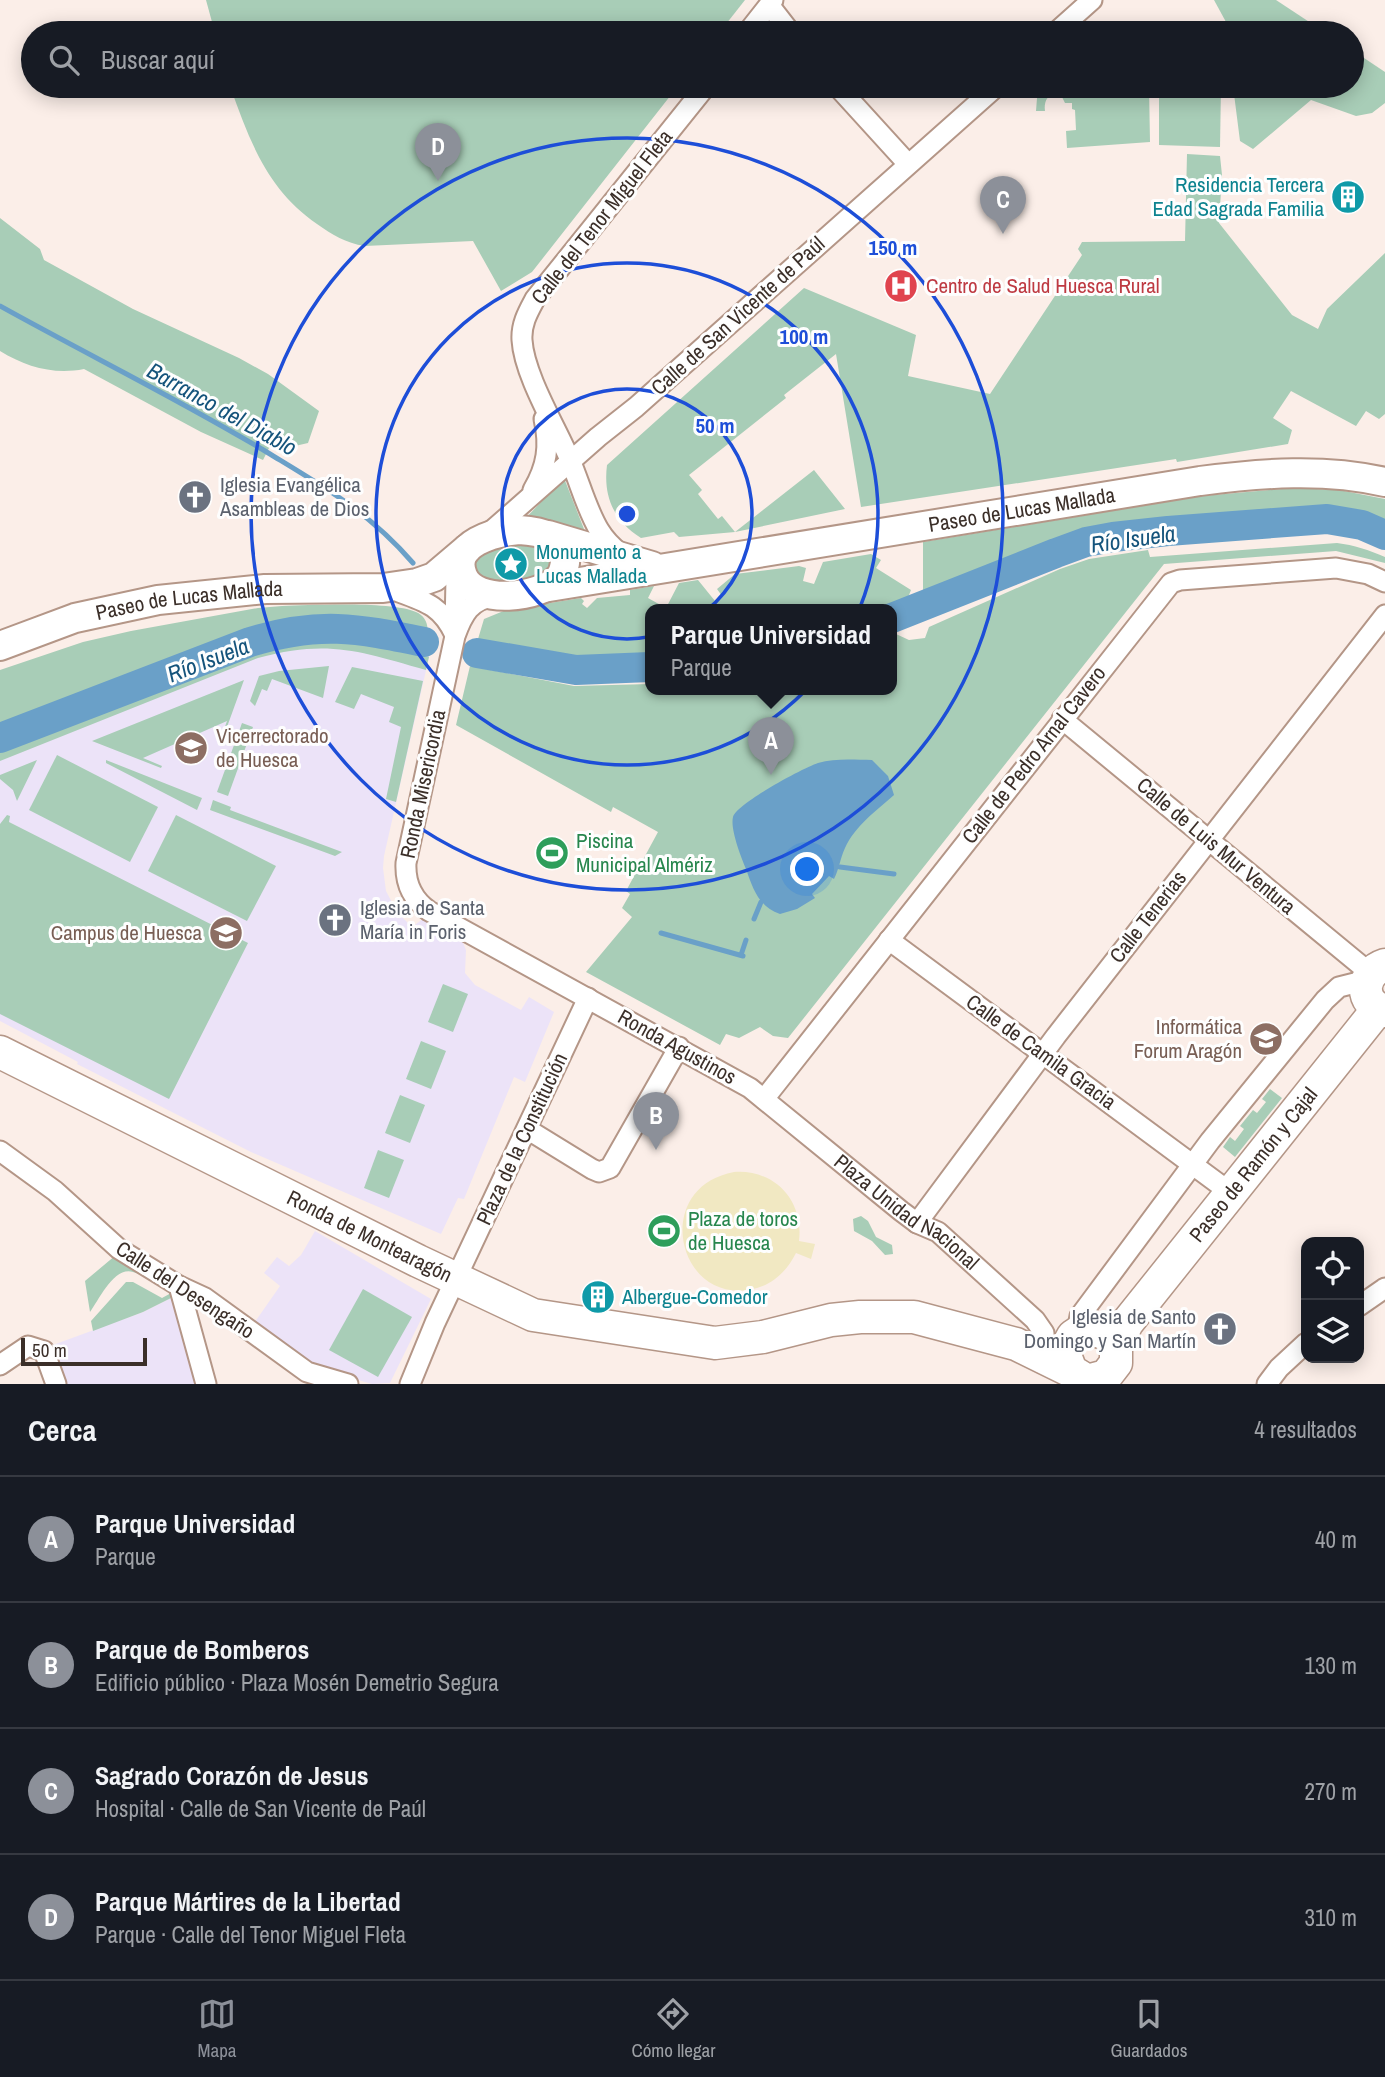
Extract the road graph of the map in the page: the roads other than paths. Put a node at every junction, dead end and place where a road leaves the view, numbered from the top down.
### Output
1 (1093, 0) edge
2 (771, 3) edge
3 (757, 21) edge
4 (783, 21) edge
5 (1069, 21) edge
6 (696, 98) edge
7 (848, 98) edge
8 (983, 98) edge
9 (908, 164) junction
10 (540, 397) junction
11 (636, 407) junction
12 (571, 461) junction
13 (1385, 482) edge
14 (584, 498) junction
15 (517, 510) junction
16 (548, 535) junction
17 (585, 546) junction
18 (470, 548) junction
19 (645, 564) junction
20 (1385, 582) edge
21 (551, 583) junction
22 (391, 590) junction
23 (456, 594) junction
24 (493, 595) junction
25 (1385, 615) edge
26 (455, 636) junction
27 (0, 646) edge
28 (1062, 719) junction
29 (1209, 841) junction
30 (889, 940) junction
31 (1378, 966) edge
32 (588, 998) junction
33 (1382, 1010) edge
34 (679, 1047) junction
35 (0, 1052) edge
36 (1043, 1053) junction
37 (764, 1099) junction
38 (527, 1129) junction
39 (0, 1151) edge
40 (1194, 1163) junction
41 (1231, 1193) junction
42 (916, 1223) junction
43 (456, 1280) junction
44 (179, 1286) junction
45 (1385, 1288) edge
46 (1364, 1303) edge
47 (924, 1318) junction
48 (1090, 1335) junction
49 (1301, 1348) edge
50 (0, 1365) edge
51 (303, 1378) edge
52 (1083, 1379) edge
53 (56, 1384) edge
54 (206, 1384) edge
55 (348, 1384) edge
56 (410, 1384) edge
57 (1267, 1384) edge

1 - 5 street
2 - 3 street
2 - 4 street
6 - 10 street, Calle del Tenor Miguel Fleta
7 - 9 street
8 - 9 street, Calle de San Vicente de Paúl
9 - 11 street, Calle de San Vicente de Paúl
10 - 12 street, Calle del Tenor Miguel Fleta
10 - 15 street, Calle del Tenor Miguel Fleta
11 - 12 street, Calle de San Vicente de Paúl
11 - 14 street, Calle de San Vicente de Paúl
12 - 14 street, Calle del Tenor Miguel Fleta
12 - 15 street, Calle de San Vicente de Paúl
13 - 19 main road, Paseo de Lucas Mallada
14 - 17 street, Calle de San Vicente de Paúl
14 - 19 street, Calle del Tenor Miguel Fleta
15 - 18 street, Calle de San Vicente de Paúl
16 - 17 main road, Paseo de Lucas Mallada
16 - 18 main road
16 - 21 main road
17 - 19 main road, Paseo de Lucas Mallada
17 - 21 street
18 - 22 main road, Paseo de Lucas Mallada
18 - 23 street, Ronda Misericordia
18 - 24 main road
19 - 21 main road, Paseo de Lucas Mallada
20 - 28 street, Calle de Pedro Arnal Cavero
21 - 24 main road
22 - 23 main road, Paseo de Lucas Mallada
22 - 26 street
22 - 27 main road, Paseo de Lucas Mallada
23 - 24 main road, Paseo de Lucas Mallada
23 - 26 street, Ronda Misericordia
24 - 26 street, Ronda Misericordia
25 - 29 street, Calle Tenerias
26 - 32 street, Ronda Misericordia
28 - 29 street, Calle de Luis Mur Ventura
28 - 30 street, Calle de Pedro Arnal Cavero
29 - 31 street, Calle de Luis Mur Ventura
29 - 36 street, Calle Tenerias
30 - 36 street, Calle de Camila Gracia
30 - 37 street, Calle de Pedro Arnal Cavero
31 - 33 main road
31 - 40 street
32 - 34 street, Ronda Agustinos
32 - 38 street, Plaza de la Constitución
33 - 41 main road, Paseo de Ramón y Cajal
34 - 37 street, Ronda Agustinos
34 - 38 street
35 - 43 main road, Ronda de Montearagón
36 - 40 street, Calle de Camila Gracia
36 - 42 street, Calle Tenerias
37 - 42 street, Plaza Unidad Nacional
38 - 43 street, Plaza de la Constitución
39 - 44 street, Calle del Desengaño
40 - 41 street, Calle de Camila Gracia
40 - 48 street
41 - 48 main road, Paseo de Ramón y Cajal
42 - 48 street, Plaza Unidad Nacional
43 - 47 main road, Ronda de Montearagón
43 - 56 street, Plaza de la Constitución
44 - 51 street, Calle del Desengaño
44 - 54 street
45 - 46 street
47 - 48 main road
47 - 52 main road
48 - 52 main road
48 - 52 main road
49 - 57 street
50 - 53 street
51 - 55 street, Calle del Desengaño

